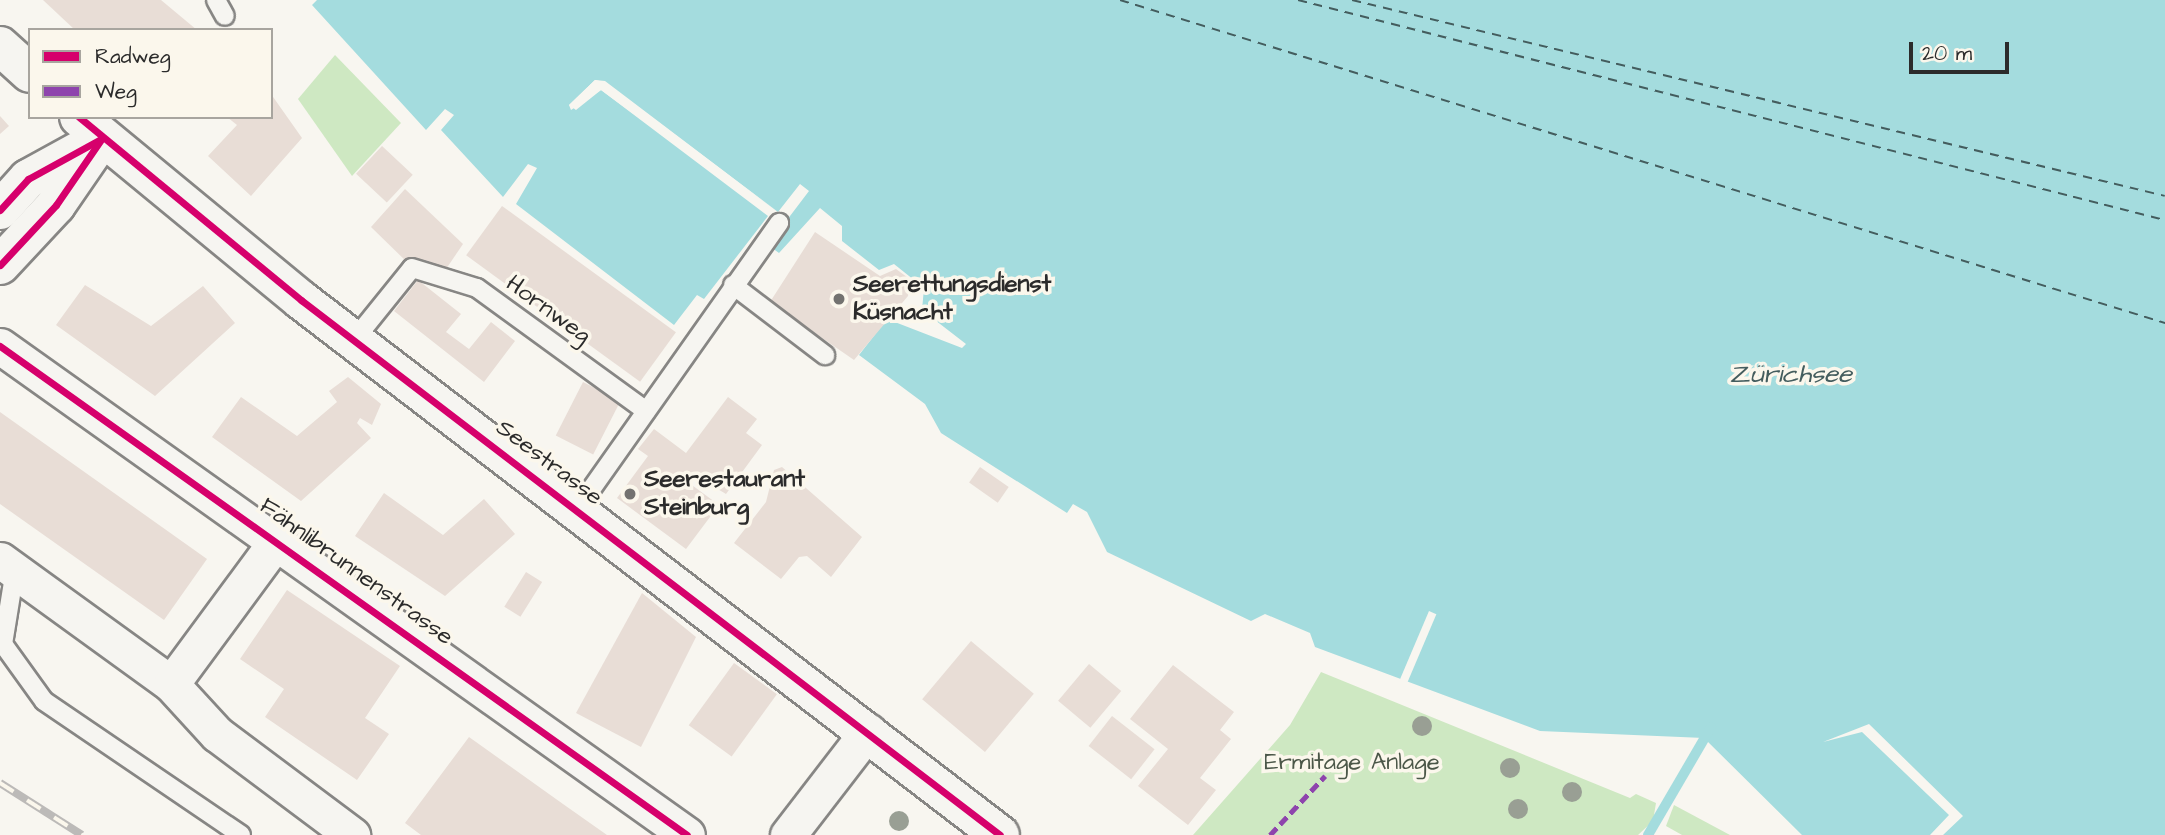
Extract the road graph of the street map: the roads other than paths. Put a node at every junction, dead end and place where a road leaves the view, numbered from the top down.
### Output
1 (0, 46) edge
2 (28, 71) edge
3 (90, 128) edge
4 (0, 210) edge
5 (779, 223) dead end
6 (0, 265) edge
7 (733, 285) junction
8 (354, 340) junction
9 (0, 346) edge
10 (825, 355) dead end
11 (646, 411) junction
12 (578, 508) junction
13 (278, 539) junction
14 (8, 565) edge
15 (171, 684) junction
16 (867, 731) junction
17 (241, 835) edge
18 (352, 835) edge
19 (687, 835) edge
20 (788, 835) edge
21 (1000, 835) edge

1 - 2 main road
3 - 4 main road
3 - 6 main road
3 - 8 main road, Seestrasse
5 - 7 lane
7 - 10 lane
7 - 11 lane
8 - 11 lane, Hornweg
8 - 12 main road, Seestrasse
9 - 13 street, Fähnlibrunnenstrasse
11 - 12 lane
12 - 16 main road, Seestrasse
13 - 15 street, Fähnlibrunnenstrasse
13 - 19 street, Fähnlibrunnenstrasse
14 - 15 street
14 - 17 lane
15 - 18 street
16 - 20 street
16 - 21 main road, Seestrasse

